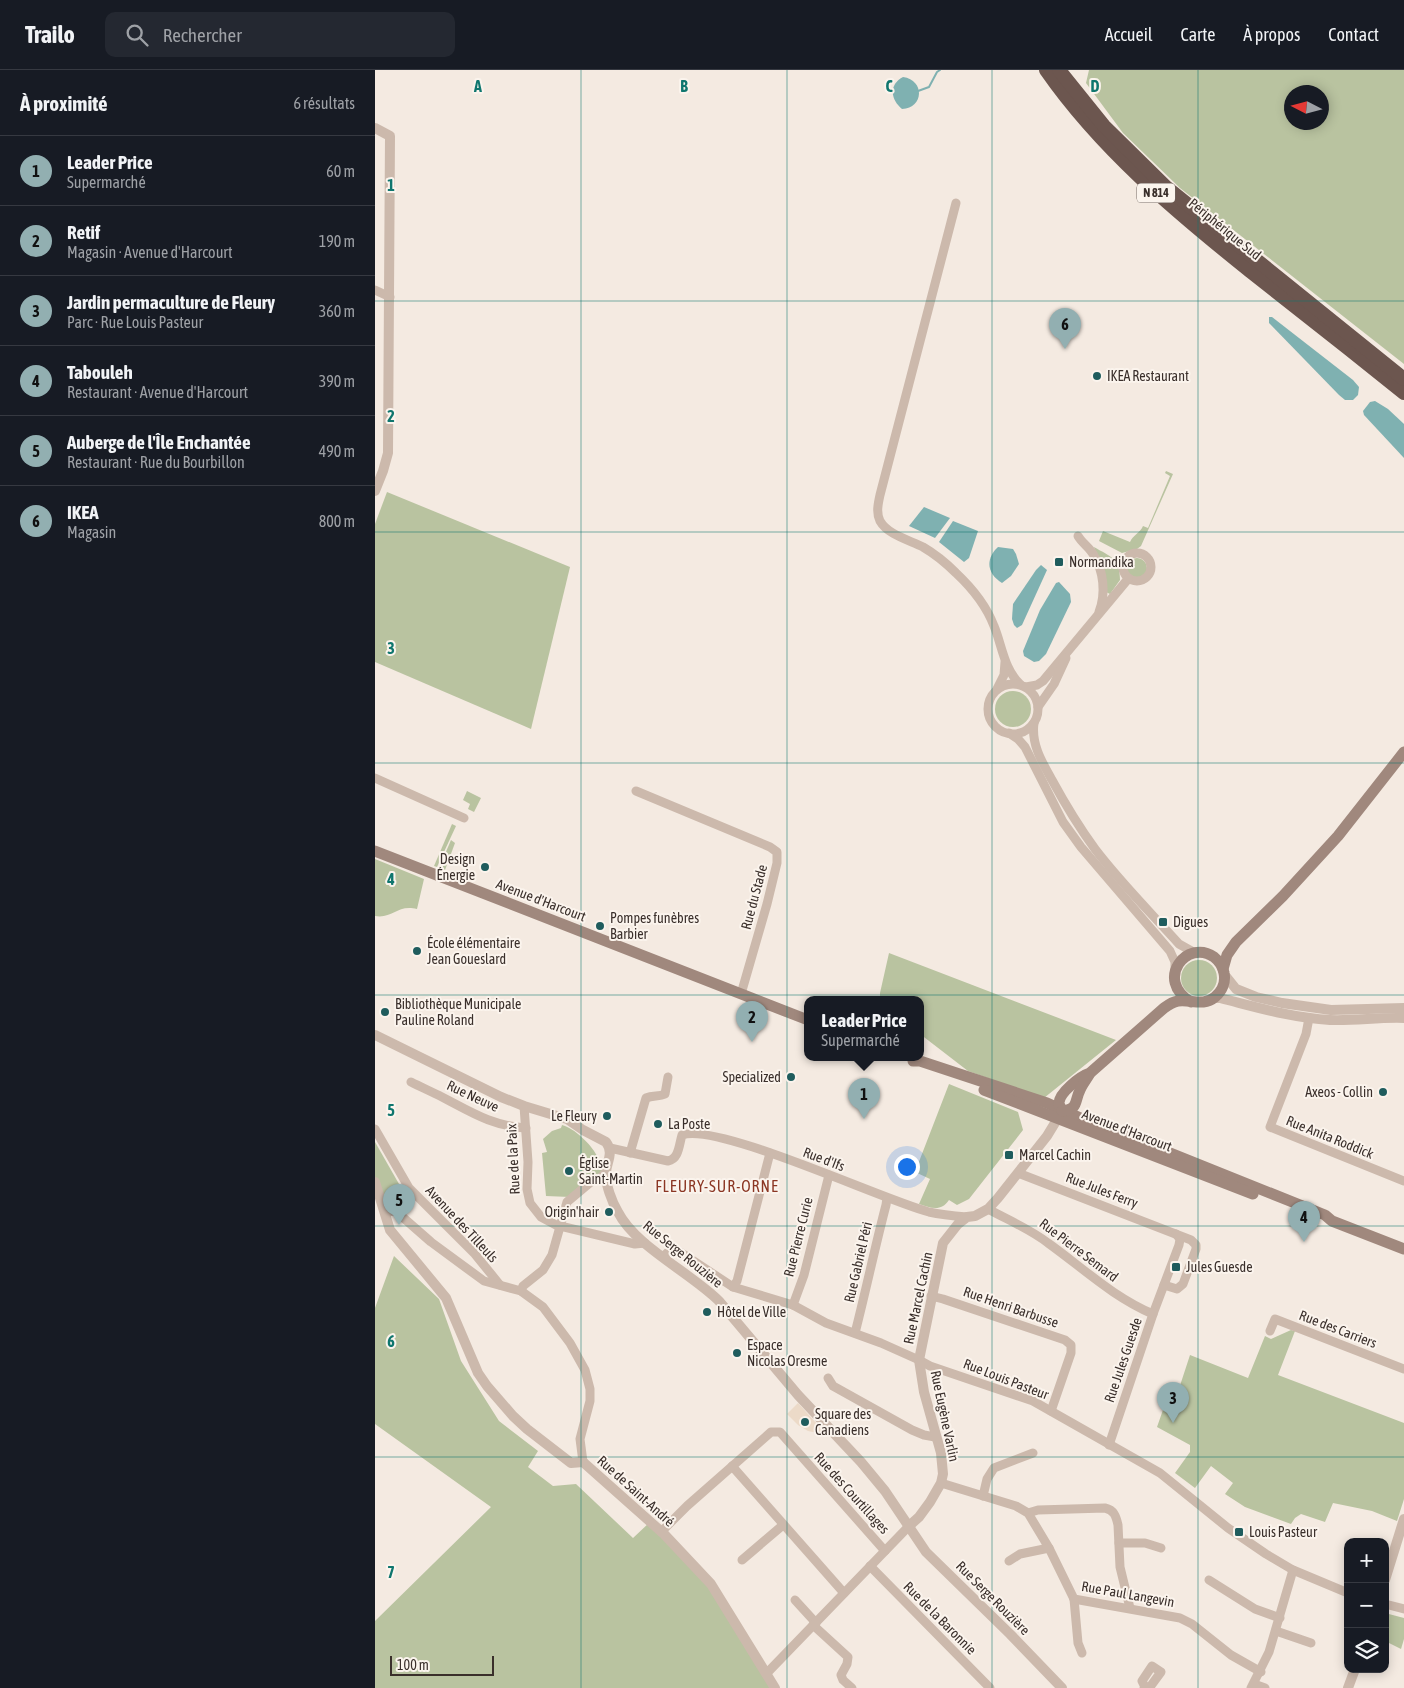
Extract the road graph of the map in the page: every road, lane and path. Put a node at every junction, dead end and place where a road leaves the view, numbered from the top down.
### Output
1 (1046, 70) edge
2 (1059, 70) edge
3 (375, 128) edge
4 (956, 203) dead end
5 (375, 290) edge
6 (390, 297) junction
7 (1378, 372) junction
8 (1404, 379) edge
9 (1404, 393) edge
10 (1404, 402) edge
11 (375, 491) edge
12 (1078, 536) dead end
13 (1128, 579) dead end
14 (1096, 618) junction
15 (1071, 649) junction
16 (1004, 657) junction
17 (1023, 686) junction
18 (997, 689) junction
19 (1038, 707) junction
20 (1034, 723) junction
21 (1009, 733) junction
22 (1404, 752) edge
23 (375, 778) edge
24 (636, 791) dead end
25 (464, 818) dead end
26 (375, 851) edge
27 (1236, 942) junction
28 (1200, 953) junction
29 (1175, 970) junction
30 (1224, 972) junction
31 (1175, 986) junction
32 (741, 994) junction
33 (1214, 998) junction
34 (1191, 1002) junction
35 (1164, 1008) junction
36 (1404, 1008) edge
37 (804, 1018) edge
38 (1309, 1018) junction
39 (1404, 1018) edge
40 (375, 1035) edge
41 (920, 1061) edge
42 (668, 1077) dead end
43 (411, 1082) dead end
44 (524, 1106) junction
45 (1061, 1114) junction
46 (525, 1128) junction
47 (375, 1129) edge
48 (609, 1148) junction
49 (630, 1153) junction
50 (770, 1153) junction
51 (606, 1172) junction
52 (1018, 1173) junction
53 (829, 1175) junction
54 (1404, 1180) edge
55 (375, 1182) edge
56 (887, 1198) junction
57 (988, 1209) junction
58 (386, 1212) junction
59 (967, 1217) junction
60 (1332, 1221) junction
61 (560, 1226) junction
62 (1176, 1234) junction
63 (645, 1243) junction
64 (1404, 1249) edge
65 (663, 1256) junction
66 (500, 1285) junction
67 (1164, 1285) junction
68 (733, 1288) junction
69 (521, 1291) junction
70 (931, 1296) junction
71 (793, 1306) junction
72 (1153, 1314) junction
73 (1270, 1331) dead end
74 (855, 1333) junction
75 (919, 1360) junction
76 (1404, 1368) edge
77 (828, 1378) dead end
78 (1051, 1411) junction
79 (935, 1437) junction
80 (1109, 1444) junction
81 (1033, 1454) dead end
82 (583, 1462) junction
83 (732, 1466) junction
84 (941, 1483) junction
85 (983, 1496) junction
86 (1028, 1513) junction
87 (1404, 1519) edge
88 (783, 1525) junction
89 (909, 1526) junction
90 (661, 1532) junction
91 (1119, 1543) junction
92 (1049, 1548) junction
93 (1161, 1548) dead end
94 (885, 1551) junction
95 (742, 1560) dead end
96 (1009, 1561) dead end
97 (870, 1566) junction
98 (1389, 1567) edge
99 (1293, 1570) junction
100 (1209, 1580) dead end
101 (1344, 1591) edge
102 (844, 1594) junction
103 (1073, 1599) junction
104 (795, 1600) dead end
105 (1389, 1605) edge
106 (1130, 1608) junction
107 (1404, 1609) edge
108 (1280, 1618) junction
109 (814, 1624) junction
110 (1276, 1632) junction
111 (1311, 1643) dead end
112 (1083, 1653) dead end
113 (1261, 1672) junction
114 (1354, 1673) edge
115 (767, 1674) junction
116 (1253, 1686) edge
117 (775, 1688) edge
118 (852, 1688) edge
119 (990, 1688) edge
120 (1061, 1688) edge
121 (1265, 1688) edge
122 (1348, 1688) edge

1 - 7 highway, Périphérique Sud / N 814
2 - 8 highway, Périphérique Sud / N 814
3 - 6 street
4 - 16 street
5 - 6 street
6 - 11 street
7 - 9 highway, Périphérique Sud / N 814
7 - 10 highway, N 814
12 - 14 street
13 - 14 street
14 - 15 street
15 - 17 street
15 - 19 street
16 - 17 street
16 - 18 street
17 - 18 street
17 - 19 street
18 - 21 street
19 - 20 street
20 - 21 street
20 - 28 street
21 - 29 street
22 - 27 main road
23 - 25 street
24 - 32 street, Rue du Stade
26 - 32 main road, Avenue d'Harcourt
27 - 28 main road
27 - 30 main road
28 - 29 main road
28 - 30 main road
29 - 31 main road
30 - 33 main road
30 - 36 street
31 - 34 main road
31 - 35 main road
32 - 37 main road, Avenue d'Harcourt
33 - 34 main road
33 - 38 street
34 - 35 main road
35 - 45 main road
38 - 39 street
38 - 54 street, Rue Anita Roddick
40 - 44 street
41 - 45 main road, Avenue d'Harcourt
42 - 49 street
43 - 46 street, Rue Neuve
44 - 46 street, Rue de la Paix
44 - 48 street
45 - 52 street, Rue Marcel Cachin
45 - 60 main road, Avenue d'Harcourt
45 - 60 main road, Avenue d'Harcourt
46 - 61 street, Rue de la Paix
47 - 66 street, Avenue des Tilleuls
48 - 49 street
48 - 51 street
49 - 50 street, Rue d'Ifs
50 - 53 street, Rue d'Ifs
50 - 68 street
51 - 61 street
51 - 63 street, Rue Serge Rouzière
52 - 57 street, Rue Marcel Cachin
52 - 62 street, Rue Jules Ferry
53 - 56 street, Rue d'Ifs
53 - 71 street, Rue Pierre Curie
55 - 58 street, Rue de Saint-André
56 - 59 street, Rue d'Ifs
56 - 74 street, Rue Gabriel Péri
57 - 59 street, Rue Marcel Cachin
57 - 72 street, Rue Pierre Semard
58 - 66 street
58 - 82 street, Rue de Saint-André
59 - 70 street, Rue Marcel Cachin
60 - 64 main road, Avenue d'Harcourt
61 - 63 street, Rue de la Paix
61 - 69 street
62 - 67 street, Rue Jules Guesde
62 - 67 street
63 - 65 street, Rue Serge Rouzière
65 - 68 street, Rue Louis Pasteur
65 - 89 street, Rue Serge Rouzière
66 - 69 street
67 - 72 street, Rue Jules Guesde
68 - 71 street, Rue Louis Pasteur
69 - 82 street
70 - 75 street, Rue Marcel Cachin
70 - 78 street, Rue Henri Barbusse
71 - 74 street, Rue Louis Pasteur
72 - 80 street, Rue Jules Guesde
73 - 76 street, Rue des Carriers
74 - 75 street, Rue Louis Pasteur
75 - 78 street, Rue Louis Pasteur
75 - 79 street, Rue Eugène Varlin
77 - 79 street
78 - 80 street, Rue Louis Pasteur
79 - 84 street, Rue Eugène Varlin
80 - 99 street, Rue Louis Pasteur
81 - 85 street
82 - 90 street, Rue de Saint-André
83 - 88 street
83 - 90 street, Rue des Courtillages
83 - 94 street, Rue des Courtillages
84 - 85 street
84 - 89 street, Rue Eugène Varlin
85 - 86 street
86 - 91 street
86 - 92 street, Rue Paul Langevin
87 - 98 street
88 - 95 street
88 - 102 street
89 - 94 street
89 - 120 street, Rue Serge Rouzière
90 - 115 street, Rue de Saint-André
91 - 93 street
91 - 106 street
92 - 96 street
92 - 103 street, Rue Paul Langevin
94 - 97 street
97 - 102 street
97 - 119 street, Rue de la Baronnie
99 - 101 street, Rue Louis Pasteur
99 - 108 street
100 - 108 street
102 - 109 street
103 - 106 street, Rue Paul Langevin
103 - 112 street
104 - 109 street
105 - 107 street
106 - 113 street, Rue Paul Langevin
108 - 110 street
109 - 115 street
109 - 118 street
110 - 111 street
110 - 113 street
113 - 116 street
114 - 122 street
115 - 117 street, Rue de Saint-André
116 - 121 street

